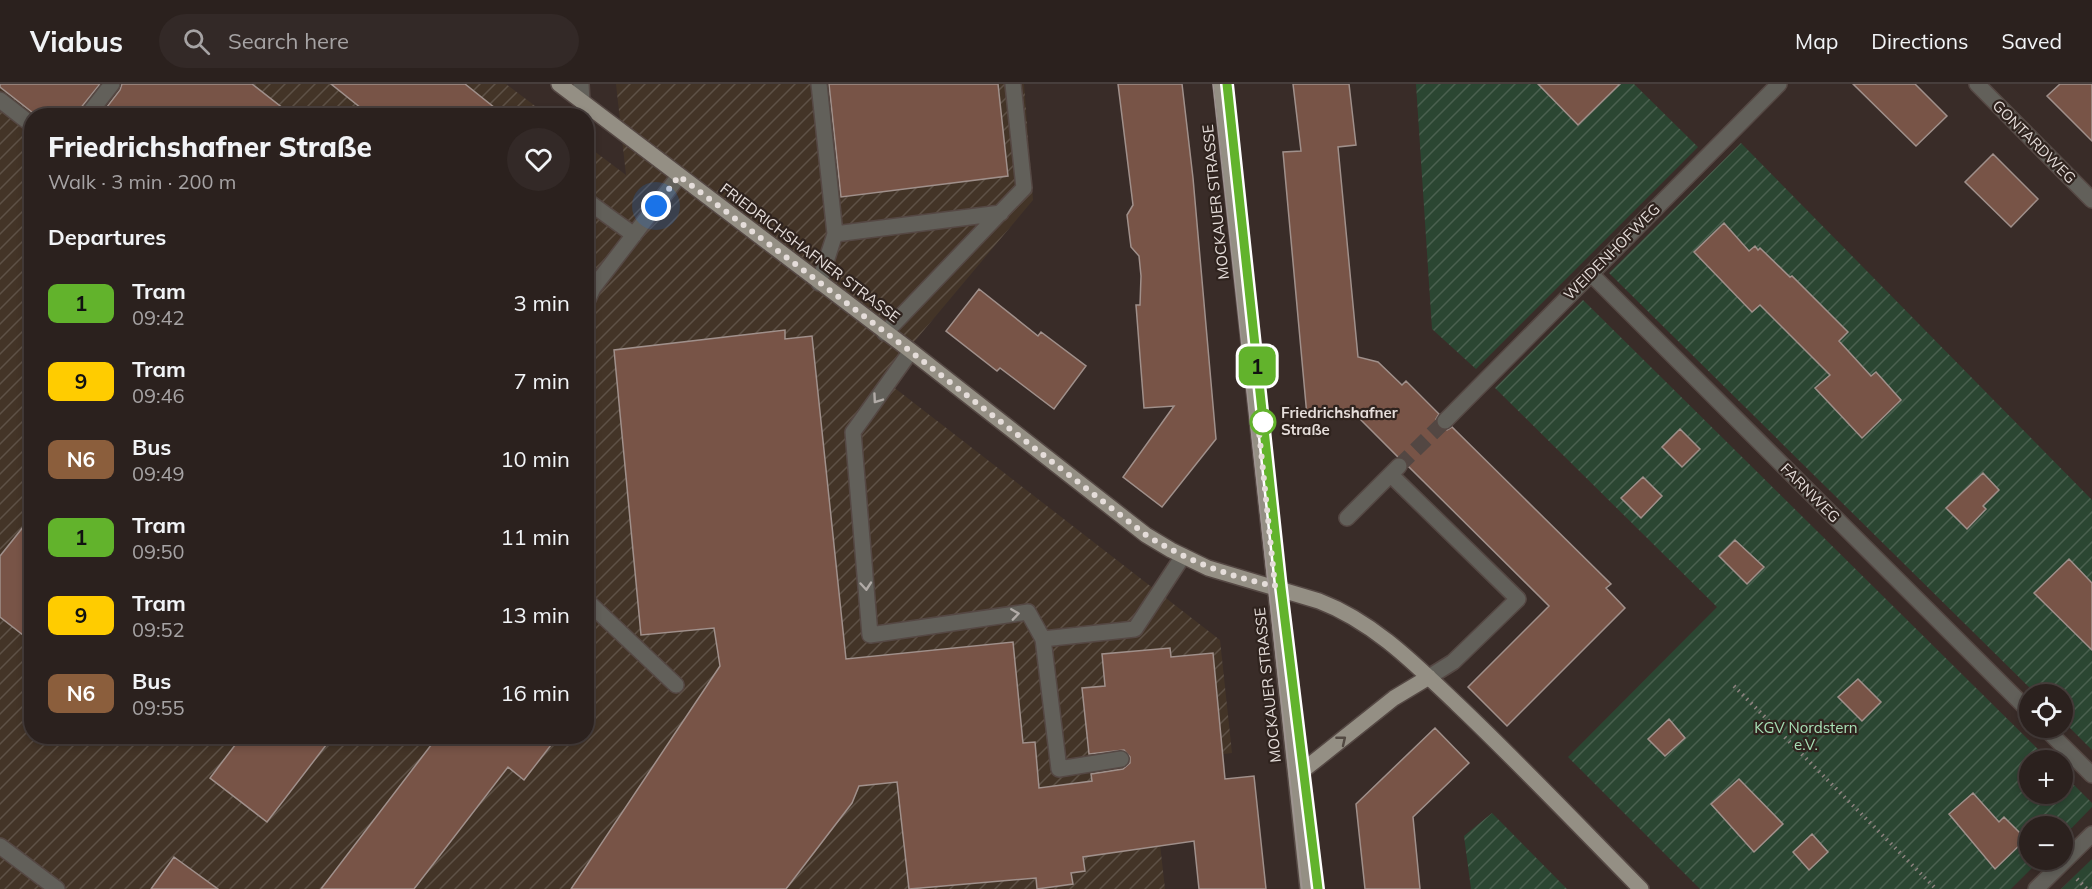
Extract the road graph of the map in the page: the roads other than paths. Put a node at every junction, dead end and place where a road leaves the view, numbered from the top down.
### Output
1 (112, 84) edge
2 (559, 84) edge
3 (580, 84) edge
4 (819, 84) edge
5 (1013, 84) edge
6 (1221, 84) edge
7 (1779, 84) edge
8 (1977, 84) edge
9 (0, 100) edge
10 (582, 102) junction
11 (93, 108) edge
12 (590, 108) edge
13 (594, 111) edge
14 (24, 119) edge
15 (679, 176) junction
16 (2092, 200) edge
17 (594, 206) edge
18 (1001, 213) junction
19 (835, 234) junction
20 (634, 235) junction
21 (1591, 274) junction
22 (819, 283) junction
23 (594, 287) edge
24 (885, 333) junction
25 (910, 351) junction
26 (1445, 421) tunnel mouth
27 (1347, 518) dead end
28 (1183, 556) junction
29 (1275, 586) junction
30 (594, 608) edge
31 (1043, 639) junction
32 (1429, 677) junction
33 (676, 685) dead end
34 (2019, 701) edge
35 (2055, 738) edge
36 (1121, 759) dead end
37 (2092, 774) edge
38 (1296, 776) junction
39 (2092, 834) edge
40 (0, 847) edge
41 (57, 889) edge
42 (1308, 889) edge
43 (1641, 889) edge
44 (2036, 889) edge

1 - 11 street
2 - 10 main road, FRIEDRICHSHAFNER STRASSE
3 - 10 street
4 - 19 street
5 - 18 street
6 - 29 main road, MOCKAUER STRASSE
7 - 21 street, WEIDENHOFWEG
8 - 16 street, GONTARDWEG
9 - 14 street
10 - 12 main road, FRIEDRICHSHAFNER STRASSE
13 - 15 main road, FRIEDRICHSHAFNER STRASSE
15 - 20 street
15 - 22 main road, FRIEDRICHSHAFNER STRASSE
17 - 20 street
18 - 19 street
18 - 24 street
19 - 22 street
20 - 23 street
21 - 26 street, WEIDENHOFWEG
21 - 34 street, FARNWEG
22 - 24 main road, FRIEDRICHSHAFNER STRASSE
24 - 25 main road, FRIEDRICHSHAFNER STRASSE
25 - 28 main road, FRIEDRICHSHAFNER STRASSE
25 -> 31 street
27 - 32 street
28 - 29 main road, FRIEDRICHSHAFNER STRASSE
28 - 31 street
29 - 32 main road, FRIEDRICHSHAFNER STRASSE
29 - 38 main road, MOCKAUER STRASSE
30 - 33 street
31 - 36 street
38 -> 32 main road
32 - 43 main road, FRIEDRICHSHAFNER STRASSE
35 - 37 street
38 - 42 main road, MOCKAUER STRASSE
39 - 44 street
40 - 41 street

